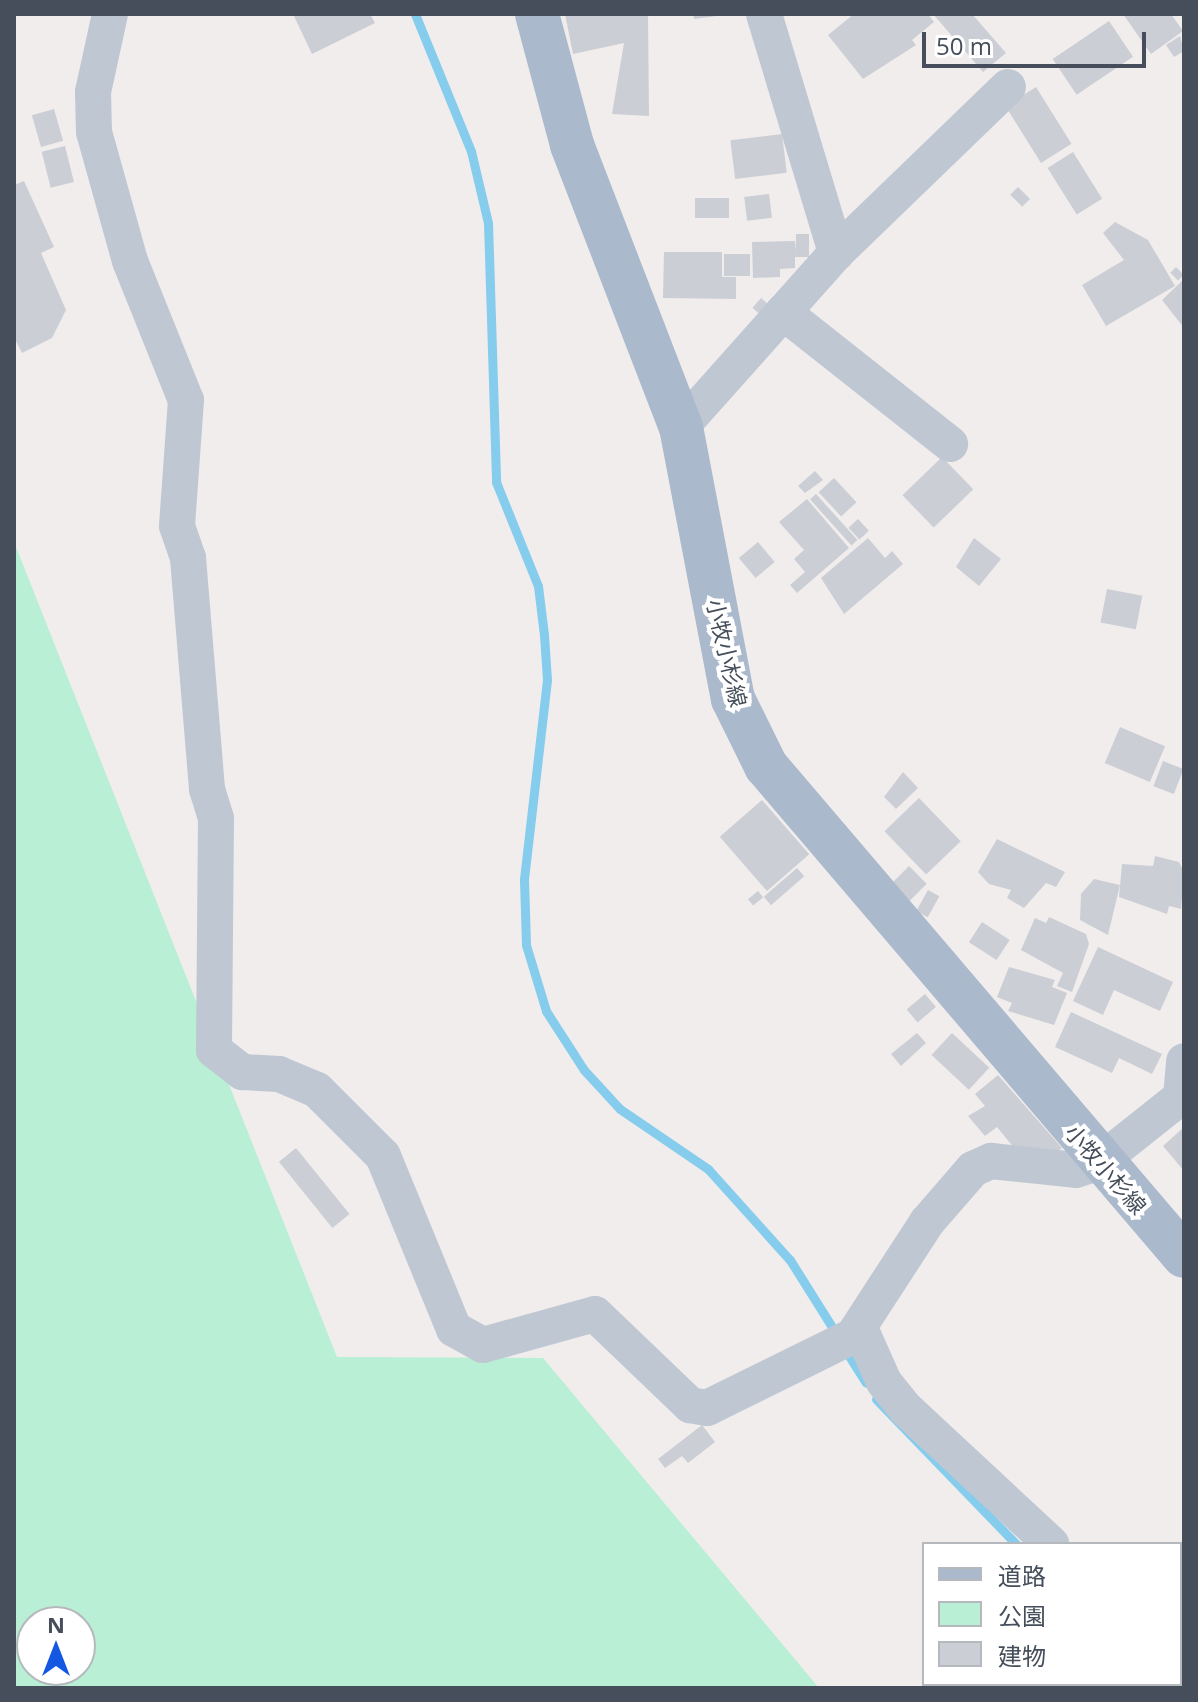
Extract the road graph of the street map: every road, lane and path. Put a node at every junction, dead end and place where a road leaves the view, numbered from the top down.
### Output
1 (110, 14) edge
2 (537, 14) edge
3 (764, 14) edge
4 (1008, 87) dead end
5 (836, 253) junction
6 (783, 312) junction
7 (681, 427) junction
8 (950, 444) dead end
9 (1184, 1061) edge
10 (1098, 1163) junction
11 (1184, 1256) edge
12 (847, 1338) junction
13 (1049, 1542) edge

1 - 12 street
2 - 7 main road, 小牧小杉線
3 - 5 street
4 - 5 street
5 - 6 street
6 - 7 street
6 - 8 street
7 - 10 main road, 小牧小杉線
9 - 10 street
10 - 11 main road, 小牧小杉線
10 - 12 street
12 - 13 street

